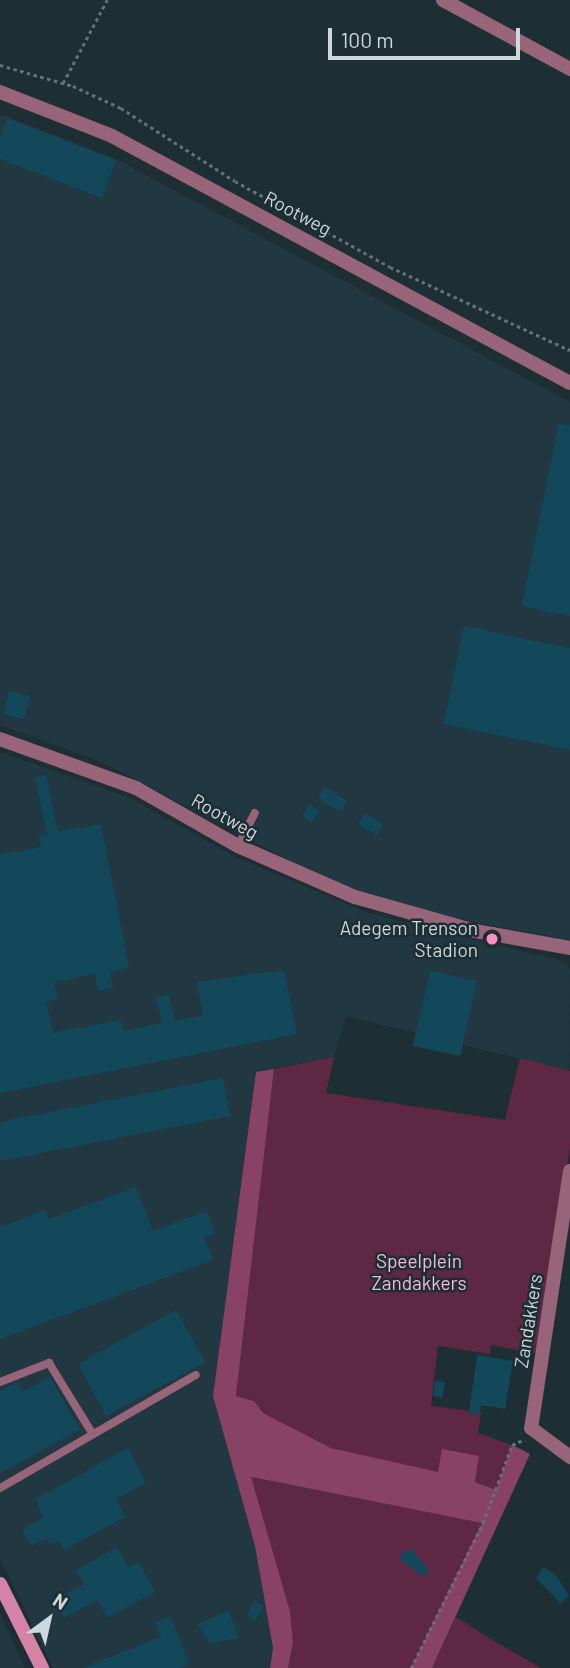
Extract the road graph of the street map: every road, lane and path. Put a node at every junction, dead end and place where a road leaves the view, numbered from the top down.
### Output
1 (107, 0) edge
2 (443, 0) edge
3 (0, 65) edge
4 (570, 69) edge
5 (63, 83) junction
6 (0, 92) edge
7 (570, 349) edge
8 (570, 383) edge
9 (0, 738) edge
10 (255, 813) dead end
11 (239, 846) junction
12 (570, 948) edge
13 (570, 1171) edge
14 (196, 1376) dead end
15 (0, 1382) edge
16 (92, 1433) junction
17 (535, 1435) junction
18 (570, 1457) edge
19 (0, 1488) edge
20 (0, 1584) edge
21 (42, 1668) edge
22 (411, 1668) edge

1 - 5 path
2 - 4 street
3 - 5 path
5 - 7 path
6 - 8 street, Rootweg
9 - 11 street, Rootweg
10 - 11 lane
11 - 12 street, Rootweg
13 - 17 street, Zandakkers
14 - 16 lane
15 - 16 lane
16 - 19 lane
17 - 18 street
17 - 22 path
20 - 21 street

